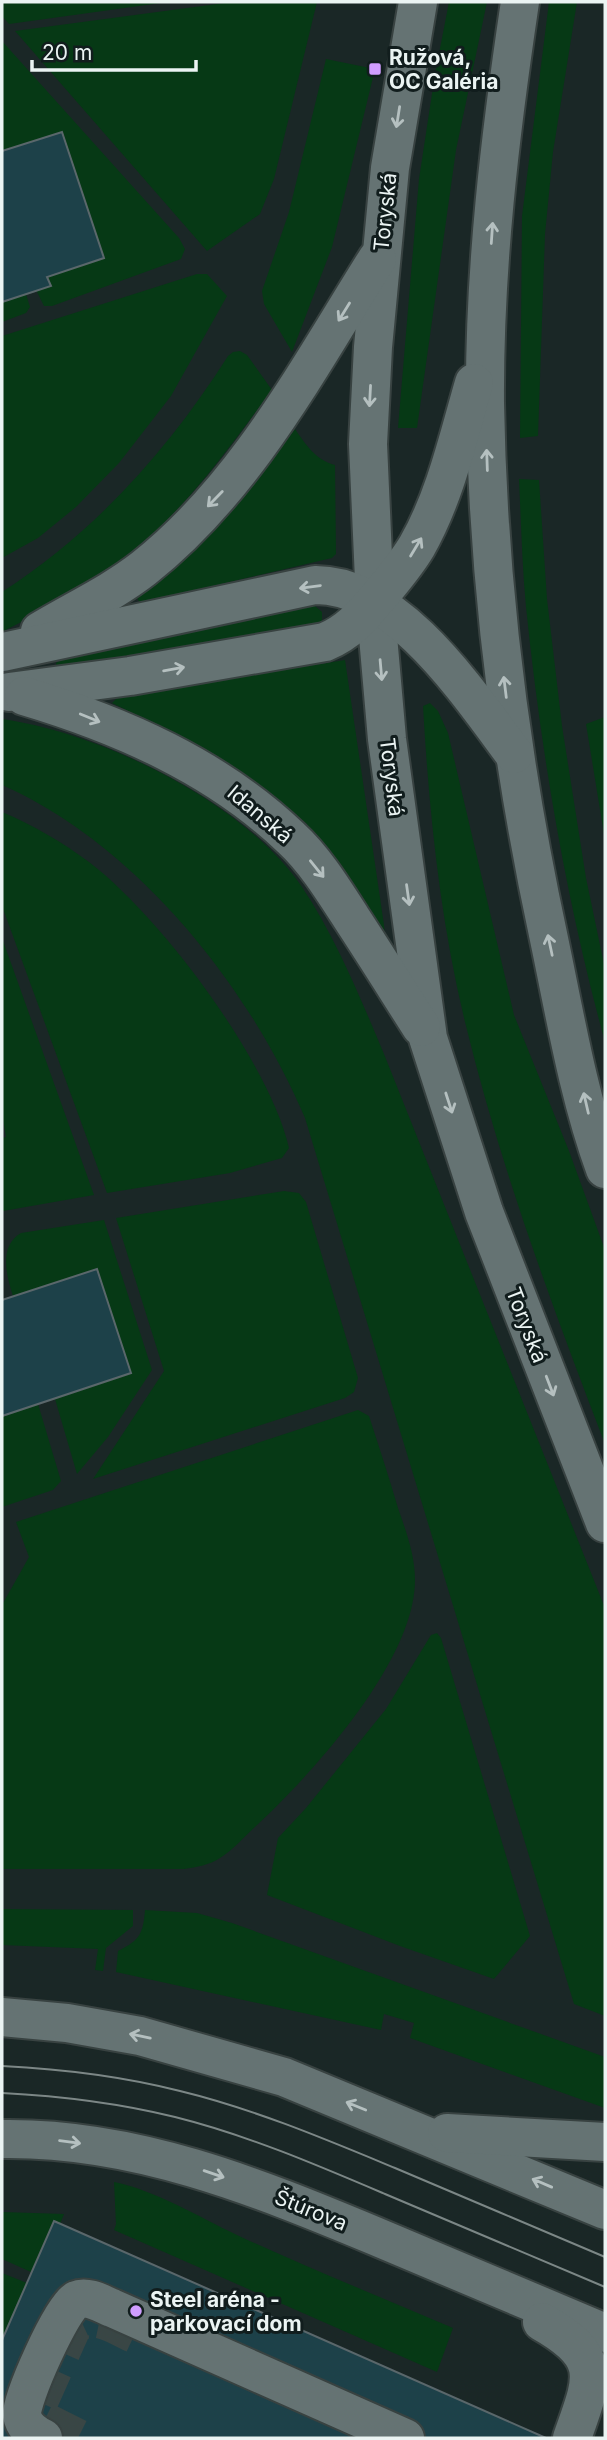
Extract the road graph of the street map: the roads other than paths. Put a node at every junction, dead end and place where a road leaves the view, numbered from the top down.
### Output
1 (418, 2) edge
2 (520, 2) edge
3 (380, 255) junction
4 (486, 341) junction
5 (375, 602) junction
6 (2, 653) edge
7 (5, 692) edge
8 (514, 754) junction
9 (428, 1038) junction
10 (605, 1169) edge
11 (605, 1523) edge
12 (2, 2017) edge
13 (420, 2131) junction
14 (2, 2139) edge
15 (605, 2142) edge
16 (605, 2210) edge
17 (446, 2266) junction
18 (605, 2333) edge
19 (577, 2425) edge
20 (375, 2429) edge
21 (43, 2438) edge
22 (405, 2438) edge

1 -> 3 street, Toryská
4 -> 2 street
3 -> 5 street, Toryská
3 -> 6 street
5 -> 4 street, Idanská
8 -> 4 street
5 -> 6 street
7 -> 5 street, Idanská
5 - 8 street
5 -> 9 street, Toryská
7 -> 9 street, Idanská
10 -> 8 street
9 -> 11 street, Toryská
13 -> 12 street
13 - 15 street
16 -> 13 street
14 -> 17 street, Štúrova
17 - 18 street, Štúrova
17 - 19 street
20 - 21 street
20 - 22 street

